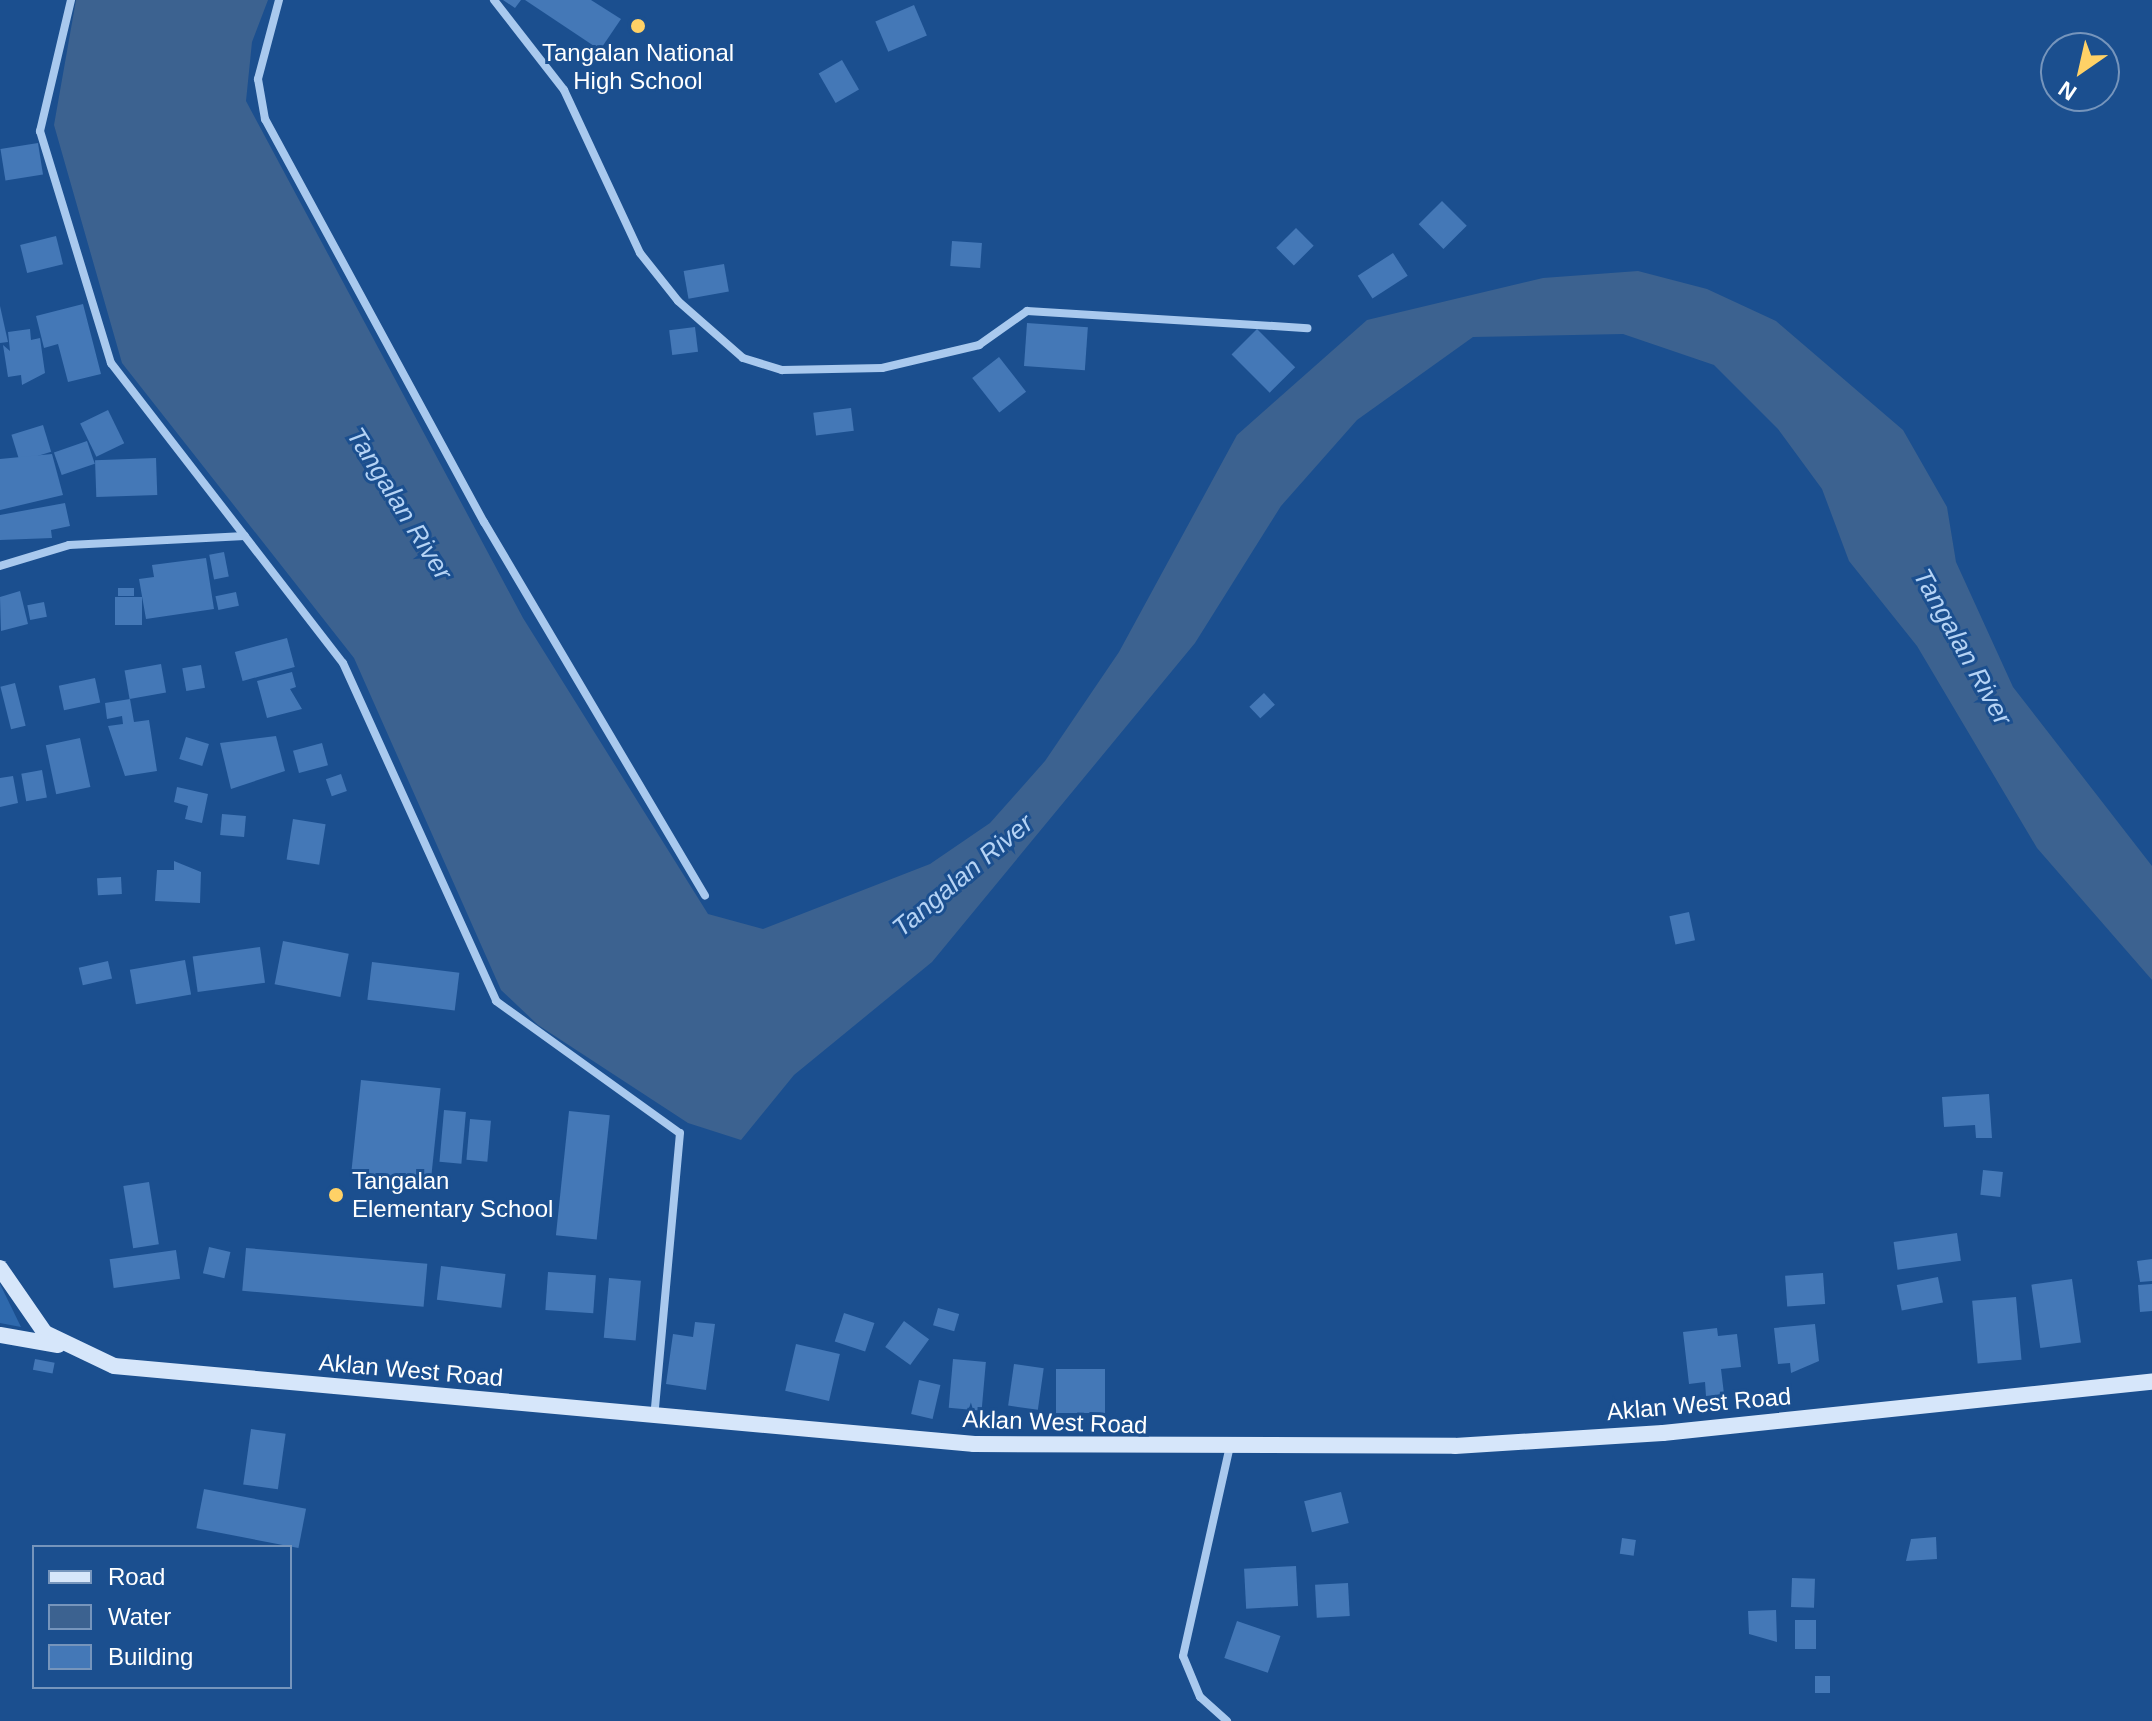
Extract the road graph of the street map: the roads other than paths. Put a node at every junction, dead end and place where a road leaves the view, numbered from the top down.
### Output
1 (71, 0) edge
2 (279, 0) edge
3 (494, 0) edge
4 (1307, 328) dead end
5 (245, 536) junction
6 (0, 566) edge
7 (705, 895) dead end
8 (0, 1268) edge
9 (0, 1335) edge
10 (63, 1346) junction
11 (2152, 1382) edge
12 (654, 1417) junction
13 (1229, 1450) junction
14 (1227, 1721) edge

1 - 5 street
2 - 7 street
3 - 4 street
5 - 6 street
5 - 12 street
8 - 10 main road, Aklan West Road
9 - 10 main road
10 - 12 main road, Aklan West Road
11 - 13 main road, Aklan West Road
12 - 13 main road, Aklan West Road
13 - 14 street

